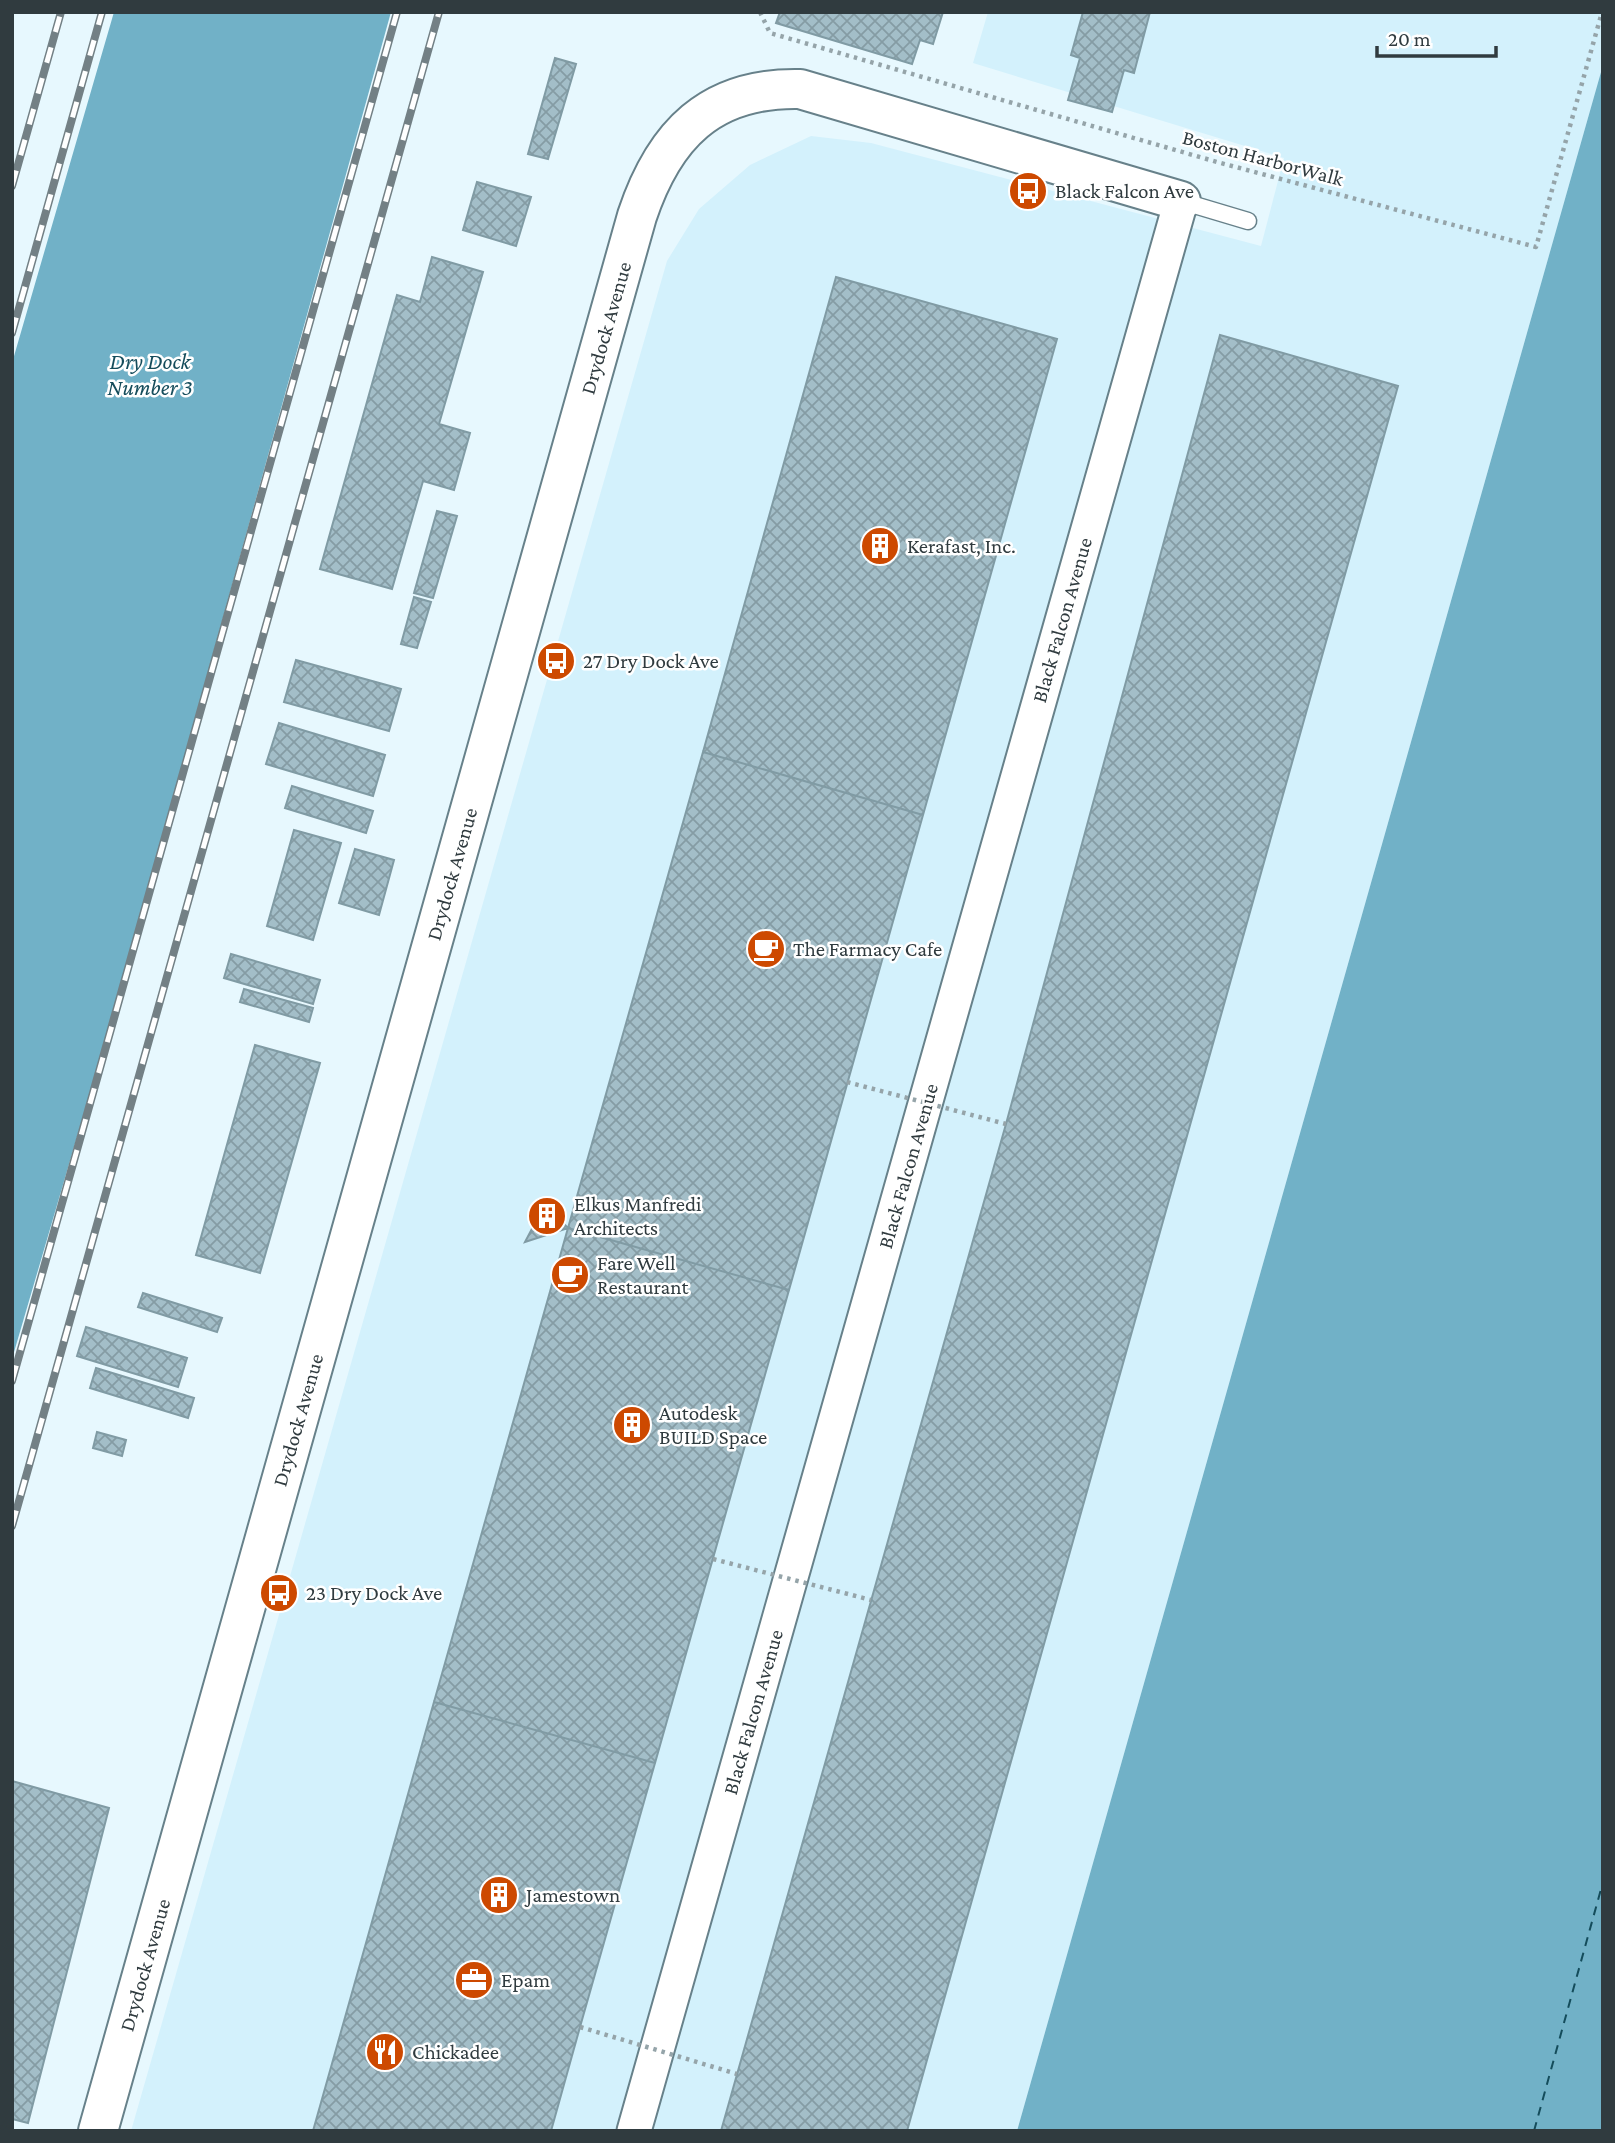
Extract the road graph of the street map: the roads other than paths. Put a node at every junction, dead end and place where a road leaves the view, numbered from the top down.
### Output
1 (1181, 201) junction
2 (1248, 220) dead end
3 (98, 2131) edge
4 (634, 2131) edge

1 - 2 lane
1 - 3 street, Drydock Avenue
1 - 4 street, Black Falcon Avenue

